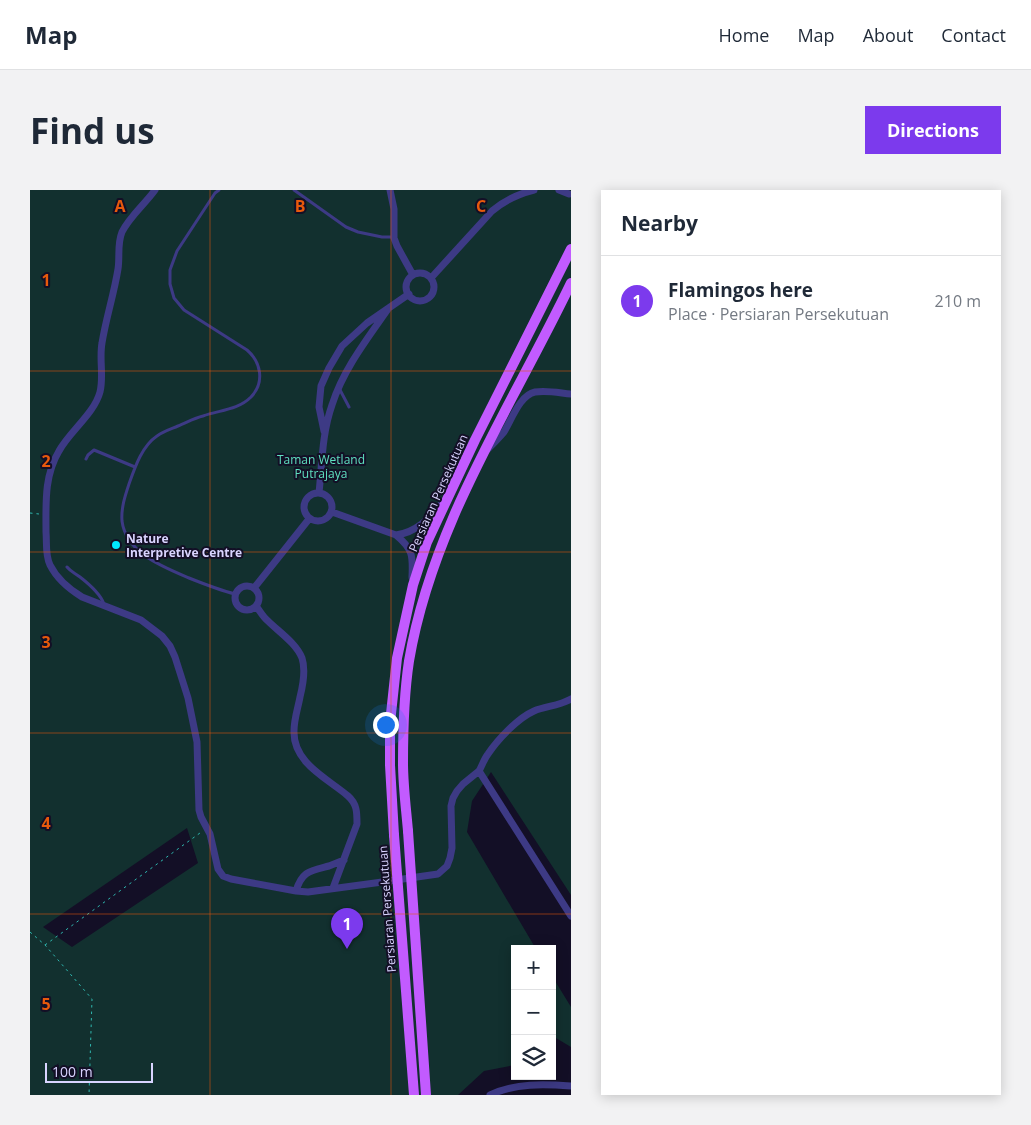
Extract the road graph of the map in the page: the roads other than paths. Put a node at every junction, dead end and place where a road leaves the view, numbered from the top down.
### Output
1 (155, 190) edge
2 (219, 190) edge
3 (294, 190) edge
4 (390, 190) edge
5 (534, 190) edge
6 (559, 190) edge
7 (569, 194) dead end
8 (394, 238) junction
9 (571, 249) edge
10 (413, 275) junction
11 (431, 278) junction
12 (571, 283) edge
13 (408, 294) junction
14 (388, 308) junction
15 (338, 387) junction
16 (571, 394) edge
17 (349, 407) dead end
18 (325, 434) junction
19 (483, 454) junction
20 (86, 459) dead end
21 (135, 466) junction
22 (319, 493) junction
23 (448, 497) junction
24 (332, 512) junction
25 (309, 518) junction
26 (396, 535) junction
27 (67, 567) dead end
28 (413, 585) junction
29 (254, 588) junction
30 (235, 594) junction
31 (256, 606) junction
32 (106, 607) junction
33 (571, 699) edge
34 (479, 771) junction
35 (344, 860) junction
36 (333, 888) junction
37 (296, 891) junction
38 (571, 916) edge
39 (571, 1086) edge
40 (414, 1095) edge
41 (426, 1095) edge
42 (490, 1095) edge

1 - 32 street
2 - 21 lane
3 - 8 lane
4 - 8 street
5 - 11 street
6 - 7 street
8 - 10 street
9 - 23 main road, Persiaran Persekutuan
10 - 11 street
10 - 13 street
11 - 13 street
12 - 19 main road, Persiaran Persekutuan
13 - 14 street
14 - 15 street
14 - 18 street
15 - 17 lane
15 - 18 street
16 - 19 street
18 - 22 street
19 - 41 main road, Persiaran Persekutuan, bridge
20 - 21 lane
21 - 30 lane
22 - 24 street
22 - 25 street
23 - 26 street
23 - 28 main road, Persiaran Persekutuan
24 - 25 street
24 - 26 street
25 - 29 street
26 - 28 street
27 - 32 lane
28 - 40 main road, Persiaran Persekutuan, bridge
29 - 30 street
29 - 31 street
30 - 31 street
31 - 35 street
32 - 37 street
33 - 34 street
34 - 36 street
34 - 38 street
35 - 36 street
35 - 37 street
36 - 37 street
39 - 42 street

